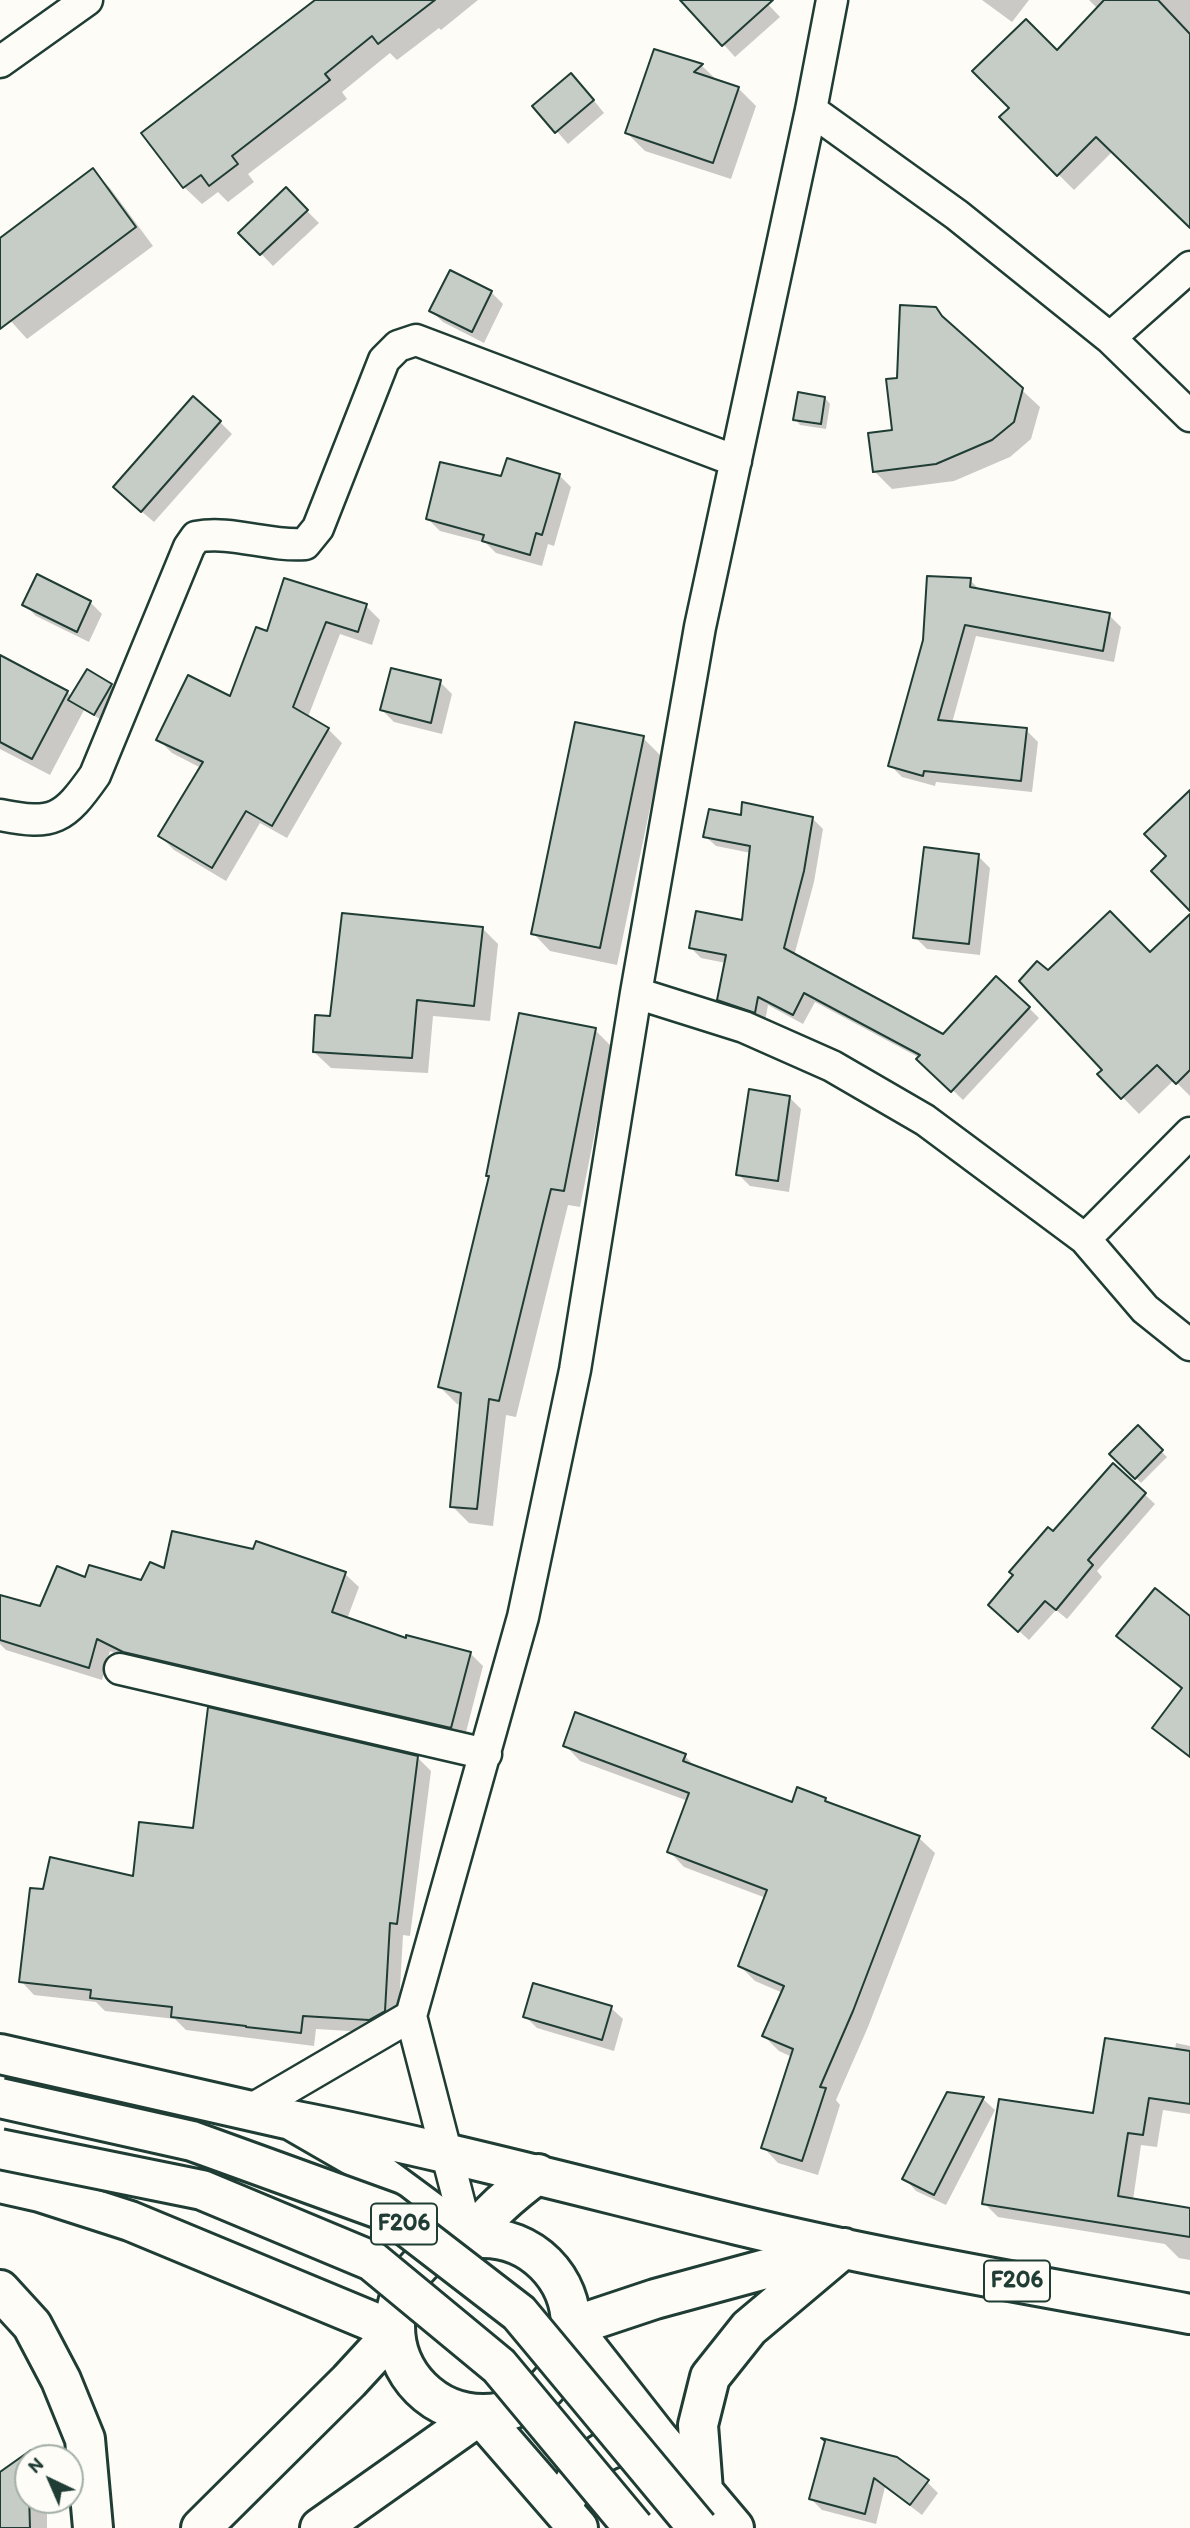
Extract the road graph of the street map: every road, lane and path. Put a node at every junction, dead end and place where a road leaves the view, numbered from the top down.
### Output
1 (86, 0) edge
2 (832, 0) edge
3 (0, 62) edge
4 (811, 110) junction
5 (1190, 267) edge
6 (1110, 338) junction
7 (1190, 416) edge
8 (736, 461) junction
9 (0, 815) edge
10 (636, 993) junction
11 (1190, 1133) edge
12 (1085, 1239) junction
13 (1190, 1345) edge
14 (120, 1669) dead end
15 (486, 1754) junction
16 (411, 2016) junction
17 (0, 2054) edge
18 (0, 2098) edge
19 (251, 2109) junction
20 (290, 2120) junction
21 (0, 2149) edge
22 (446, 2151) junction
23 (538, 2174) junction
24 (0, 2183) edge
25 (469, 2240) junction
26 (844, 2248) junction
27 (0, 2290) edge
28 (1190, 2314) edge
29 (571, 2327) junction
30 (395, 2332) junction
31 (480, 2415) junction
32 (658, 2438) junction
33 (700, 2510) edge
34 (570, 2518) edge
35 (93, 2528) edge
36 (201, 2528) edge
37 (320, 2528) edge
38 (634, 2528) edge
39 (734, 2528) edge

1 - 3 street
2 - 4 street
4 - 6 street
4 - 8 street
5 - 6 street
6 - 7 street
8 - 9 street
8 - 10 street
10 - 12 street
10 - 15 street
11 - 12 street
12 - 13 street
14 - 15 street
15 - 16 street
16 - 19 street
16 - 22 street
17 - 19 main road
18 - 33 main road, F206, bridge
19 - 20 main road
20 - 22 main road, F206
20 - 25 main road
21 - 38 main road, F206, bridge
22 - 23 main road, F206
22 - 25 street
23 - 25 main road
23 - 26 main road, F206
24 - 30 main road
25 - 29 main road
25 - 30 main road
26 - 28 main road, F206
26 - 29 main road
26 - 33 main road
27 - 35 main road
29 - 31 main road
29 - 32 main road
30 - 31 main road
30 - 36 main road
31 - 34 main road
31 - 37 main road
32 - 33 main road
32 - 34 main road
33 - 39 main road

